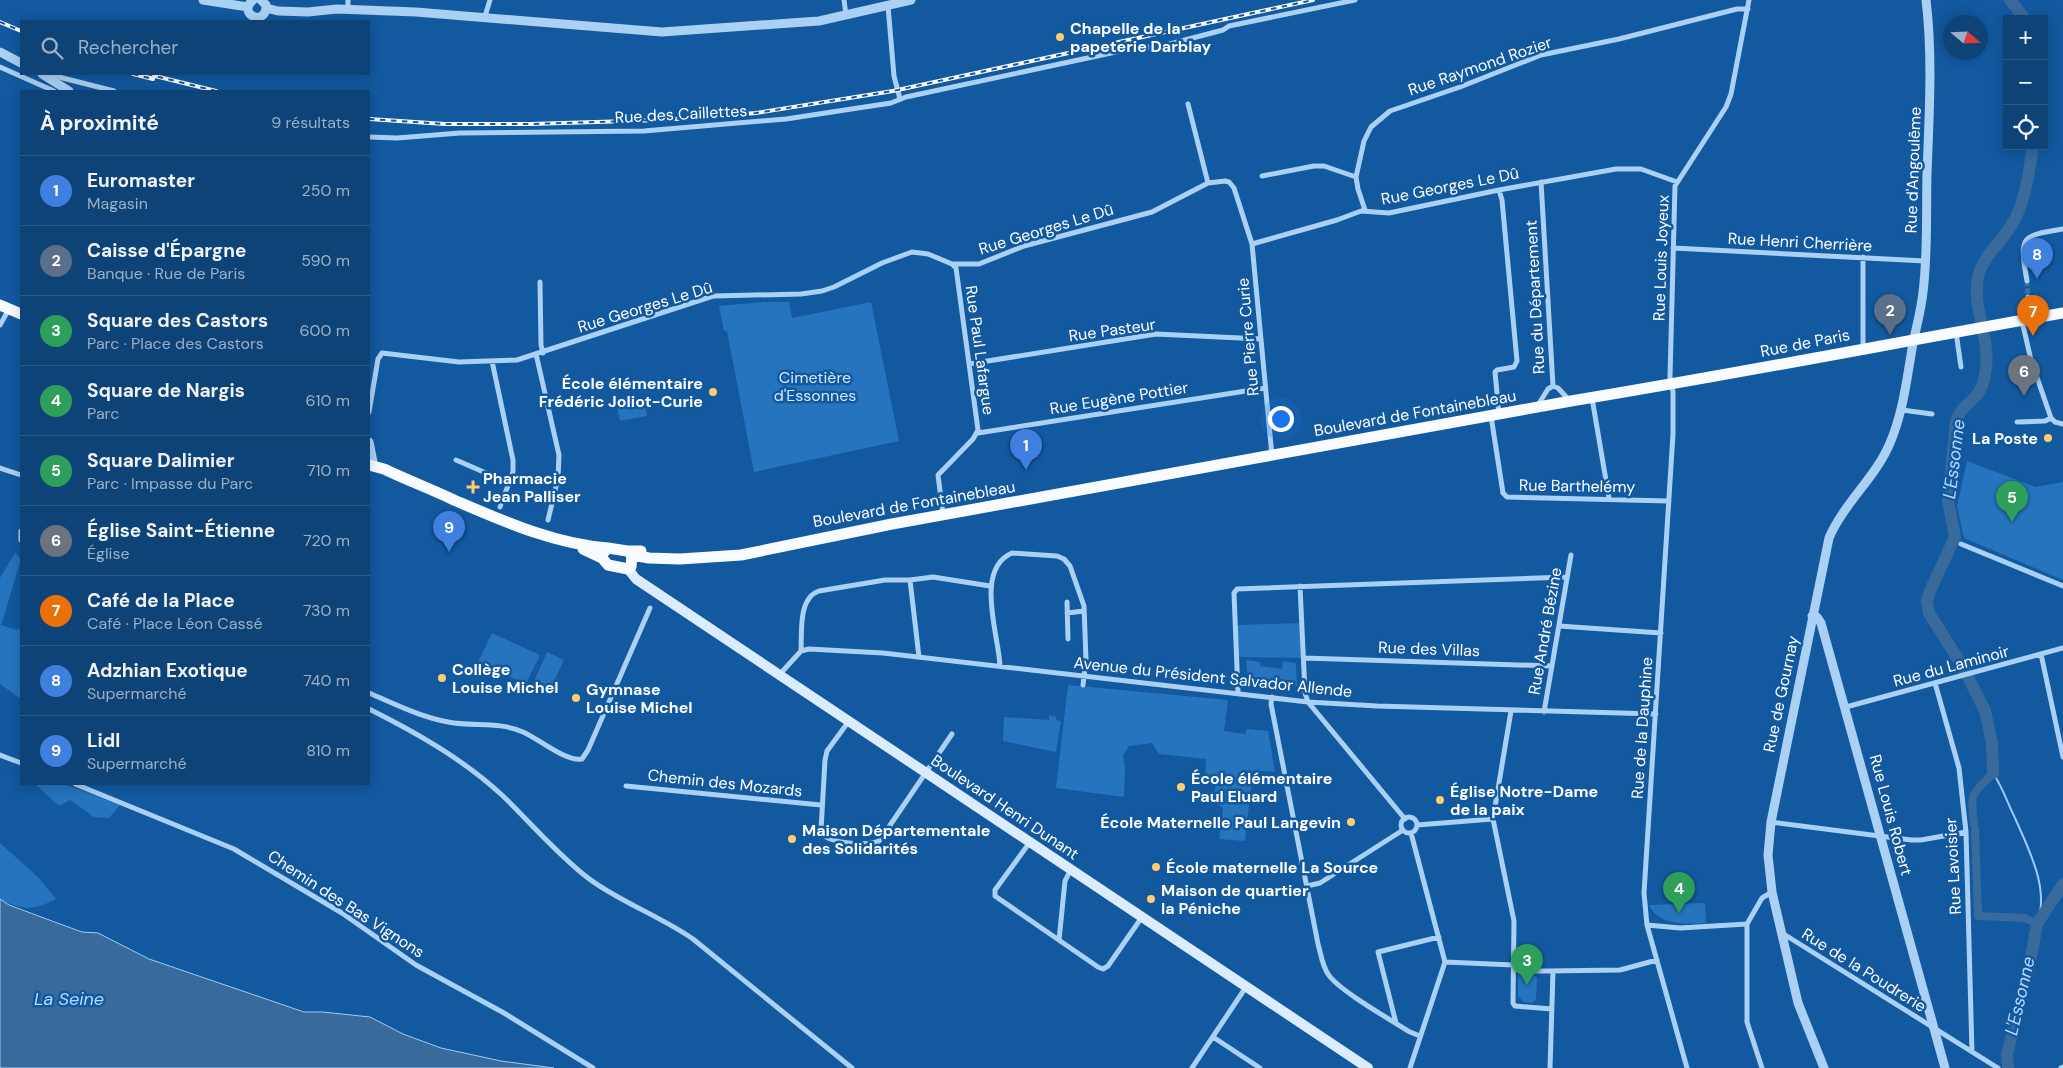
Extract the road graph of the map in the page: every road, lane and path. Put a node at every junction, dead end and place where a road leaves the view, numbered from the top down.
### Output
1 (203, 0) edge
2 (261, 0) edge
3 (490, 0) edge
4 (844, 0) edge
5 (911, 0) edge
6 (1356, 0) edge
7 (1749, 0) edge
8 (1926, 0) edge
9 (250, 4) edge
10 (348, 5) edge
11 (888, 6) junction
12 (266, 8) junction
13 (1748, 9) junction
14 (846, 15) junction
15 (486, 16) junction
16 (0, 52) edge
17 (20, 62) edge
18 (0, 67) edge
19 (44, 75) edge
20 (52, 79) junction
21 (52, 90) edge
22 (68, 90) edge
23 (110, 90) edge
24 (900, 99) junction
25 (1188, 104) dead end
26 (370, 137) edge
27 (1262, 176) dead end
28 (1356, 177) junction
29 (1541, 182) junction
30 (1677, 182) junction
31 (1208, 183) junction
32 (1499, 190) junction
33 (1365, 210) junction
34 (2063, 229) edge
35 (1252, 244) junction
36 (1673, 248) junction
37 (1863, 257) junction
38 (1926, 261) junction
39 (952, 264) junction
40 (2027, 281) tunnel mouth
41 (540, 282) dead end
42 (2028, 297) tunnel mouth
43 (5, 307) edge
44 (2063, 313) edge
45 (20, 314) edge
46 (2027, 319) junction
47 (0, 325) edge
48 (1956, 332) junction
49 (1261, 339) junction
50 (1914, 339) junction
51 (1863, 348) junction
52 (543, 352) junction
53 (536, 354) junction
54 (492, 361) junction
55 (969, 364) junction
56 (1961, 367) dead end
57 (1672, 385) junction
58 (1553, 386) junction
59 (1265, 388) junction
60 (1592, 398) junction
61 (1571, 401) junction
62 (370, 406) edge
63 (1537, 407) junction
64 (1902, 410) junction
65 (1932, 414) dead end
66 (1495, 416) junction
67 (2051, 418) junction
68 (2017, 422) dead end
69 (2063, 424) edge
70 (978, 433) junction
71 (1272, 456) junction
72 (456, 460) dead end
73 (371, 466) edge
74 (0, 468) edge
75 (20, 475) edge
76 (509, 483) junction
77 (1609, 498) junction
78 (1669, 500) junction
79 (500, 507) dead end
80 (943, 515) junction
81 (548, 520) dead end
82 (1961, 544) dead end
83 (605, 553) junction
84 (630, 553) junction
85 (1571, 555) dead end
86 (628, 569) junction
87 (1567, 577) junction
88 (910, 580) junction
89 (990, 586) junction
90 (1300, 586) junction
91 (2063, 586) edge
92 (1067, 602) dead end
93 (650, 608) dead end
94 (1084, 611) junction
95 (1067, 613) junction
96 (1812, 616) junction
97 (1559, 626) junction
98 (1661, 633) junction
99 (1068, 639) dead end
100 (2063, 648) edge
101 (801, 651) junction
102 (2041, 654) junction
103 (919, 657) junction
104 (1304, 658) junction
105 (1000, 666) junction
106 (1552, 666) junction
107 (780, 674) junction
108 (1084, 676) junction
109 (1935, 683) junction
110 (1083, 684) dead end
111 (370, 693) edge
112 (1238, 693) junction
113 (1272, 697) junction
114 (1308, 702) junction
115 (1846, 707) junction
116 (370, 710) edge
117 (1511, 711) junction
118 (1544, 712) junction
119 (1656, 714) junction
120 (849, 720) junction
121 (952, 734) dead end
122 (0, 755) edge
123 (2063, 756) edge
124 (20, 763) edge
125 (927, 768) junction
126 (77, 785) edge
127 (626, 786) dead end
128 (821, 805) junction
129 (1405, 819) junction
130 (1493, 819) junction
131 (1771, 822) junction
132 (1417, 825) junction
133 (1404, 830) junction
134 (1966, 832) junction
135 (1412, 833) junction
136 (1881, 836) junction
137 (1030, 841) junction
138 (1071, 869) junction
139 (1307, 886) junction
140 (1772, 892) junction
141 (1142, 917) junction
142 (1747, 924) junction
143 (1647, 925) junction
144 (1781, 933) junction
145 (1439, 937) junction
146 (1058, 940) junction
147 (1658, 960) junction
148 (1445, 962) junction
149 (1513, 965) junction
150 (1553, 971) junction
151 (1247, 987) junction
152 (1552, 1009) junction
153 (1396, 1023) junction
154 (1933, 1028) junction
155 (1420, 1036) junction
156 (1213, 1037) junction
157 (1972, 1052) junction
158 (593, 1068) edge
159 (852, 1068) edge
160 (1192, 1068) edge
161 (1260, 1068) edge
162 (1368, 1068) edge
163 (1410, 1068) edge
164 (1550, 1068) edge
165 (1687, 1068) edge
166 (1762, 1068) edge
167 (1824, 1068) edge
168 (1944, 1068) edge
169 (1997, 1068) edge

1 - 9 street
2 - 12 street
3 - 15 street
4 - 14 street
5 - 11 street
6 - 24 street, Rue des Caillettes
7 - 13 street, Rue Louis Joyeux
8 - 38 street, Rue d'Angoulême
9 - 12 street
10 - 12 street
10 - 15 street
11 - 14 street
11 - 24 street
13 - 28 street, Rue Raymond Rozier
13 - 30 street, Rue Louis Joyeux
14 - 15 street
16 - 17 street
18 - 21 street
19 - 20 street
20 - 22 street
20 - 23 street
24 - 26 street, Rue des Caillettes
25 - 31 street
27 - 28 street
28 - 33 street, Rue Raymond Rozier
29 - 30 street, Rue Georges Le Dû
29 - 32 street, Rue Georges Le Dû
29 - 58 street, Rue du Département
30 - 36 street, Rue Louis Joyeux
31 - 35 street, Rue Georges Le Dû
31 - 39 street, Rue Georges Le Dû
32 - 33 street, Rue Georges Le Dû
32 - 66 street
33 - 35 street, Rue Georges Le Dû
34 - 40 street
35 - 49 street, Rue Pierre Curie
36 - 37 street, Rue Henri Cherrière
36 - 57 street, Rue Louis Joyeux
37 - 38 street, Rue Henri Cherrière
37 - 51 street
38 - 50 street, Rue d'Angoulême
39 - 52 street, Rue Georges Le Dû
39 - 55 street, Rue Paul Lafargue
41 - 52 street
42 - 46 street
43 - 45 main road
43 - 47 street
44 - 46 main road, Rue de Paris
46 - 48 main road, Rue de Paris
46 - 67 street
48 - 50 main road, Rue de Paris
48 - 56 street
49 - 55 street, Rue Pasteur
49 - 59 street, Rue Pierre Curie
50 - 51 main road, Rue de Paris
50 - 64 street, Rue de Gournay
51 - 57 main road, Rue de Paris
52 - 53 street, Rue Georges Le Dû
53 - 54 street, Rue Georges Le Dû
53 - 81 street
54 - 62 street, Rue Georges Le Dû
54 - 76 street
55 - 70 street, Rue Paul Lafargue
57 - 60 main road, Boulevard de Fontainebleau
57 - 78 street, Rue de la Dauphine
58 - 61 street, Rue du Département
58 - 63 street
59 - 70 street, Rue Eugène Pottier
59 - 71 street, Rue Pierre Curie
60 - 61 main road, Boulevard de Fontainebleau
60 - 77 street
61 - 63 main road, Boulevard de Fontainebleau
63 - 66 main road, Boulevard de Fontainebleau
64 - 65 street
64 - 96 street, Rue de Gournay
66 - 71 main road, Boulevard de Fontainebleau
66 - 77 street, Rue Barthelémy
67 - 68 street
67 - 69 street
70 - 80 street, Rue Paul Lafargue
71 - 80 main road, Boulevard de Fontainebleau
72 - 76 street
73 - 83 main road
74 - 75 street
76 - 79 street
77 - 78 street, Rue Barthelémy
78 - 98 street, Rue de la Dauphine
80 - 84 main road, Boulevard de Fontainebleau
82 - 91 street
83 - 84 main road, Boulevard de Fontainebleau
83 - 86 main road
84 - 86 main road
85 - 87 street, Rue André Bézine
86 - 107 main road, Boulevard Henri Dunant
87 - 90 street
87 - 97 street, Rue André Bézine
88 - 89 street
88 - 101 street
88 - 103 street
89 - 94 street
89 - 105 street
90 - 104 street
90 - 112 street
92 - 95 street
93 - 111 street
94 - 95 street
94 - 108 street
95 - 99 street
96 - 115 street, Rue Louis Robert
96 - 131 street, Rue de Gournay
97 - 98 street
97 - 106 street, Rue André Bézine
98 - 119 street, Rue de la Dauphine
100 - 102 street, Rue du Laminoir
101 - 103 street, Avenue du Président Salvador Allende
101 - 107 street
102 - 109 street, Rue du Laminoir
102 - 123 street
103 - 105 street, Avenue du Président Salvador Allende
104 - 106 street, Rue des Villas
104 - 114 street
105 - 108 street, Avenue du Président Salvador Allende
106 - 118 street, Rue André Bézine
107 - 120 main road, Boulevard Henri Dunant
108 - 110 street
108 - 112 street, Avenue du Président Salvador Allende
109 - 115 street, Rue du Laminoir
109 - 134 street, Rue Lavoisier
112 - 113 street, Avenue du Président Salvador Allende
113 - 114 street, Avenue du Président Salvador Allende
113 - 139 street
114 - 117 street, Avenue du Président Salvador Allende
114 - 129 street
115 - 136 street, Rue Louis Robert
116 - 159 street
117 - 118 street, Avenue du Président Salvador Allende
117 - 130 street
118 - 119 street, Avenue du Président Salvador Allende
119 - 143 street, Rue de la Dauphine
120 - 125 main road, Boulevard Henri Dunant
120 - 128 street
121 - 125 street
122 - 124 street
125 - 128 street
125 - 137 main road, Boulevard Henri Dunant
126 - 158 street, Chemin des Bas Vignons
127 - 128 street, Chemin des Mozards
129 - 132 street
129 - 133 street
130 - 132 street
130 - 149 street
131 - 136 street
131 - 140 street, Rue de Gournay
132 - 135 street
133 - 135 street
133 - 139 street
134 - 136 street
134 - 157 street, Rue Lavoisier
135 - 145 street
136 - 154 street, Rue Louis Robert
137 - 138 main road, Boulevard Henri Dunant
137 - 146 street
138 - 141 main road, Boulevard Henri Dunant
138 - 146 street
139 - 153 street
140 - 142 street
140 - 144 street, Rue de Gournay
141 - 146 street
141 - 151 main road, Boulevard Henri Dunant
142 - 143 street
142 - 166 street
143 - 147 street, Rue de la Dauphine
144 - 154 street, Rue de la Poudrerie
144 - 167 street, Rue de Gournay
145 - 148 street
145 - 153 street
147 - 150 street
147 - 165 street, Rue de la Dauphine
148 - 149 street
148 - 155 street
149 - 150 street
149 - 152 street
150 - 152 street
151 - 156 street
151 - 162 main road, Boulevard Henri Dunant
152 - 164 street
153 - 155 street
154 - 157 street, Rue de la Poudrerie
154 - 168 street, Rue Louis Robert
155 - 163 street
156 - 160 street
156 - 161 street
157 - 169 street, Rue de la Poudrerie

